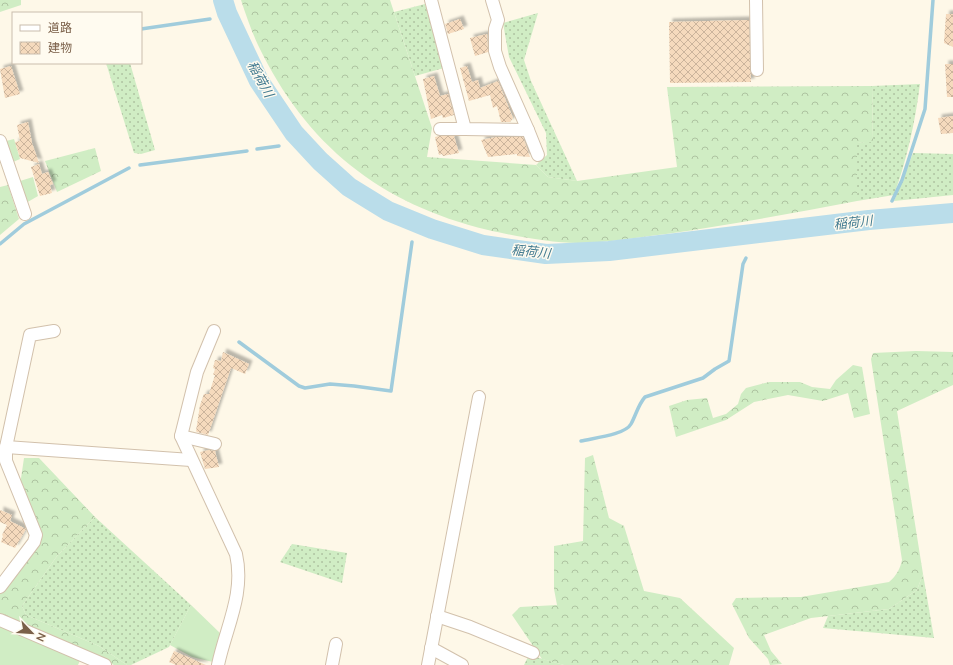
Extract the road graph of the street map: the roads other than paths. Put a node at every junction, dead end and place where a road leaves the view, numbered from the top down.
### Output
1 (431, 0) edge
2 (492, 0) edge
3 (756, 0) edge
4 (757, 70) dead end
5 (440, 129) dead end
6 (465, 129) junction
7 (528, 130) junction
8 (0, 141) edge
9 (538, 155) dead end
10 (25, 214) dead end
11 (214, 330) dead end
12 (54, 331) dead end
13 (479, 397) dead end
14 (181, 436) junction
15 (215, 444) dead end
16 (6, 447) junction
17 (190, 460) junction
18 (0, 586) edge
19 (437, 616) junction
20 (0, 620) edge
21 (336, 644) dead end
22 (431, 648) junction
23 (533, 653) dead end
24 (105, 665) edge
25 (218, 665) edge
26 (332, 665) edge
27 (428, 665) edge
28 (462, 665) edge

1 - 6 street
2 - 7 street
3 - 4 street
5 - 6 street
6 - 7 street
7 - 9 street
8 - 10 street
11 - 14 street
12 - 16 street
13 - 19 street
14 - 15 street
14 - 17 street
16 - 17 street
16 - 18 street
17 - 25 street
19 - 22 street
19 - 23 street
20 - 24 street
21 - 26 street
22 - 27 street
22 - 28 street

